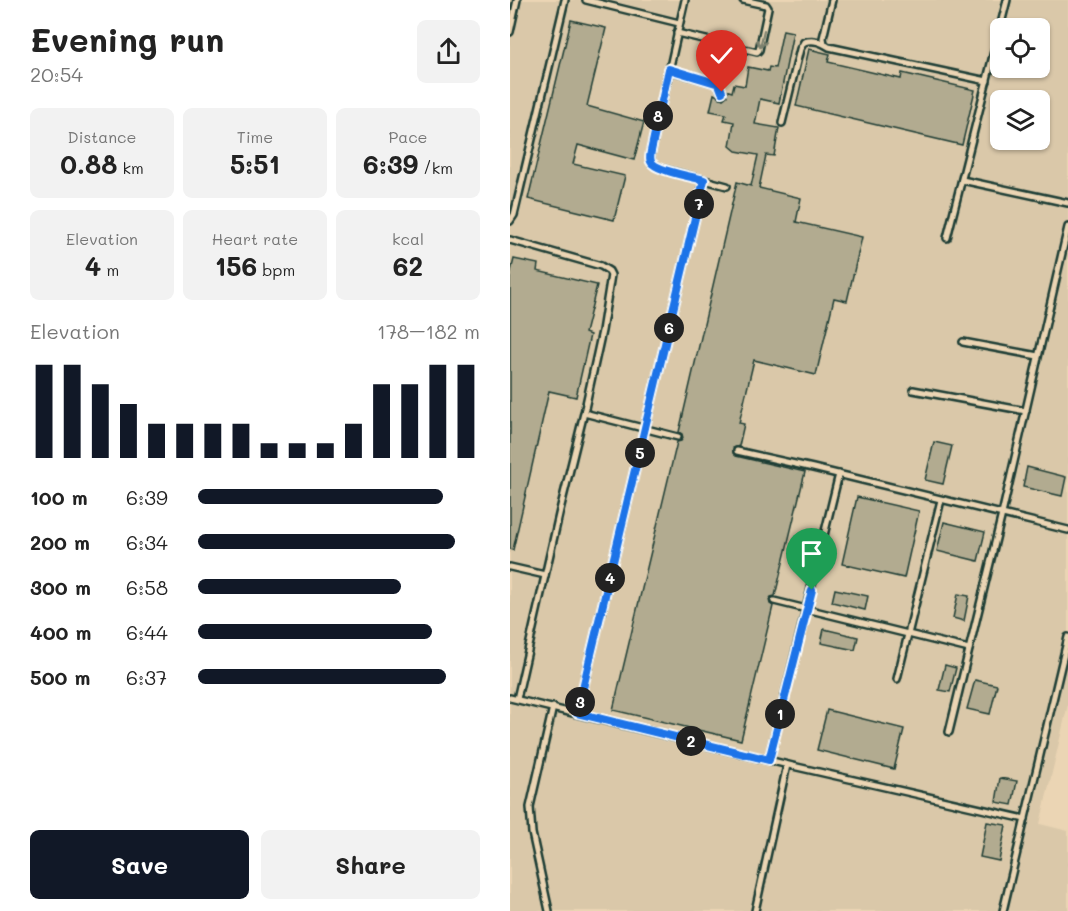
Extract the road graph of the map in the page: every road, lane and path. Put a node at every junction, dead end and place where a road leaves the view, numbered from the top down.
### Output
1 (518, 0) edge
2 (565, 0) edge
3 (586, 0) edge
4 (685, 0) edge
5 (744, 0) edge
6 (832, 0) edge
7 (1007, 0) edge
8 (680, 23) junction
9 (510, 32) edge
10 (677, 33) junction
11 (824, 43) junction
12 (669, 69) junction
13 (987, 81) junction
14 (722, 94) dead end
15 (782, 123) dead end
16 (704, 180) junction
17 (962, 180) junction
18 (727, 186) dead end
19 (1068, 203) edge
20 (510, 221) edge
21 (1068, 227) edge
22 (947, 238) dead end
23 (510, 240) edge
24 (963, 342) dead end
25 (1038, 356) junction
26 (913, 390) dead end
27 (1026, 411) junction
28 (584, 413) junction
29 (645, 430) junction
30 (678, 437) dead end
31 (737, 451) dead end
32 (839, 474) junction
33 (941, 500) junction
34 (1002, 514) junction
35 (1068, 530) edge
36 (510, 567) edge
37 (545, 575) junction
38 (774, 601) dead end
39 (807, 609) junction
40 (908, 634) junction
41 (1068, 637) edge
42 (969, 649) junction
43 (897, 679) dead end
44 (510, 698) edge
45 (517, 699) junction
46 (553, 707) junction
47 (577, 713) junction
48 (949, 732) dead end
49 (769, 760) junction
50 (787, 765) junction
51 (1025, 819) junction
52 (549, 911) edge
53 (755, 911) edge
54 (1003, 911) edge

1 - 9 lane
2 - 20 lane
3 - 8 lane
4 - 8 lane
5 -> 10 lane
6 - 11 lane
7 - 13 lane
8 - 10 lane
10 - 12 lane
11 - 13 lane
11 - 15 lane
12 - 14 lane
12 - 16 lane
13 - 17 lane
16 - 18 lane
16 - 29 lane
17 - 19 lane
17 - 22 lane
21 - 25 lane
23 - 28 lane
24 - 25 lane
25 - 27 lane
26 - 27 lane
27 - 34 lane
28 - 29 lane
28 - 37 lane
29 - 30 lane
29 - 47 lane
31 - 32 lane
32 - 33 lane
32 - 39 lane
33 - 34 lane
33 - 40 lane
34 - 35 lane
34 - 42 lane
36 - 37 lane
37 - 45 lane
38 - 39 lane
39 - 40 lane
39 - 49 lane
40 - 42 lane
40 - 43 lane
41 - 51 lane
42 - 48 lane
44 - 45 lane
45 - 46 lane
46 - 47 lane
46 - 52 lane
47 - 49 lane
49 - 50 lane
50 - 51 lane
50 - 53 lane
51 - 54 lane

